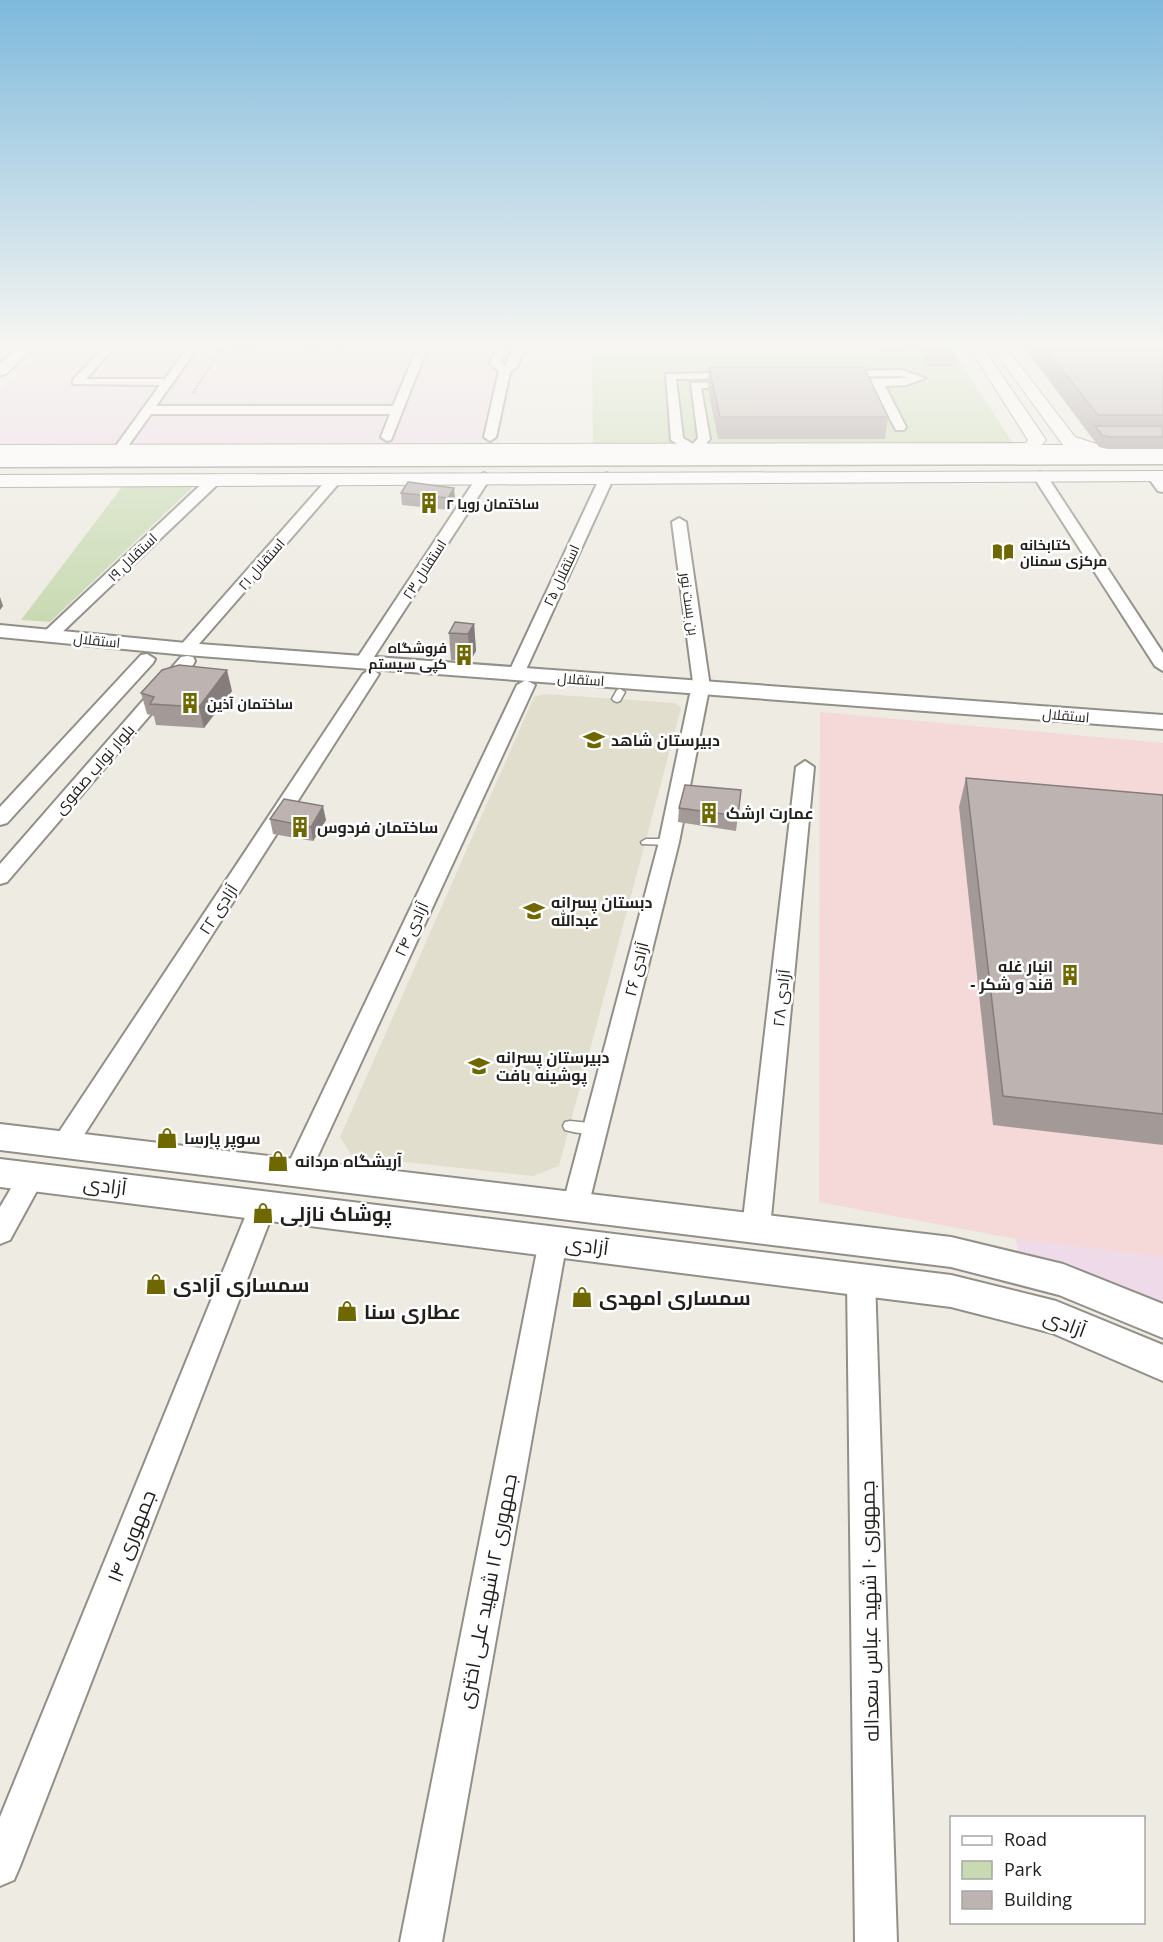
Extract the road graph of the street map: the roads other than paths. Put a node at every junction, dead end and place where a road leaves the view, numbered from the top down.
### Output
1 (129, 437) edge
2 (677, 437) edge
3 (704, 437) edge
4 (1035, 437) edge
5 (1066, 437) edge
6 (0, 450) edge
7 (119, 450) junction
8 (694, 450) junction
9 (1020, 450) junction
10 (1105, 450) junction
11 (1163, 450) edge
12 (993, 454) junction
13 (1163, 458) edge
14 (0, 461) edge
15 (443, 463) junction
16 (0, 468) edge
17 (725, 471) junction
18 (1040, 476) junction
19 (484, 477) junction
20 (607, 477) junction
21 (1161, 477) edge
22 (336, 479) junction
23 (214, 480) junction
24 (0, 481) edge
25 (679, 522) dead end
26 (0, 631) edge
27 (50, 635) junction
28 (0, 644) edge
29 (187, 655) junction
30 (140, 666) junction
31 (1163, 666) edge
32 (368, 667) junction
33 (171, 679) junction
34 (521, 680) junction
35 (700, 691) junction
36 (964, 712) junction
37 (1163, 722) edge
38 (1163, 733) edge
39 (805, 767) dead end
40 (0, 819) edge
41 (646, 842) dead end
42 (669, 842) junction
43 (0, 878) edge
44 (570, 1126) dead end
45 (595, 1128) junction
46 (0, 1137) edge
47 (64, 1145) junction
48 (182, 1159) junction
49 (297, 1173) junction
50 (16, 1174) edge
51 (166, 1193) junction
52 (263, 1205) junction
53 (575, 1207) junction
54 (756, 1228) junction
55 (0, 1232) edge
56 (553, 1241) junction
57 (861, 1279) junction
58 (1163, 1322) edge
59 (1163, 1363) edge
60 (0, 1866) edge
61 (421, 1942) edge
62 (876, 1942) edge

1 - 7 street
2 - 8 street
3 - 8 street
4 - 9 main road
5 - 10 main road
6 - 7 main road
7 - 8 main road
8 - 12 main road
9 - 10 main road
9 - 12 main road
10 - 11 main road
12 - 13 main road
12 - 15 main road
14 - 15 main road
15 - 16 main road
15 - 17 main road
17 - 18 main road
17 - 20 main road
17 - 21 main road
18 - 21 main road
18 - 31 street
19 - 20 main road
19 - 22 main road
19 - 32 street, استقلال ۲۳
20 - 34 street, استقلال ۲۵
22 - 23 main road
22 - 29 street, استقلال ۲۱
23 - 24 main road
23 - 27 street, استقلال ۱۹
25 - 35 street, بن بست نور
26 - 27 street, استقلال
27 - 29 street, استقلال
28 - 30 street, استقلال
29 - 30 street, استقلال
29 - 32 street, استقلال
29 - 33 street, بلوار نواب صفوی
30 - 33 street
30 - 40 street
32 - 34 street, استقلال
32 - 47 street, آزادی ۲۲
33 - 43 street, بلوار نواب صفوی
34 - 35 street, استقلال
34 - 35 street, استقلال
34 - 49 street, آزادی ۲۴
35 - 36 street, استقلال
35 - 42 street, آزادی ۲۶
36 - 37 street, استقلال
36 - 38 street, استقلال
39 - 54 street, آزادی ۲۸
41 - 42 lane
42 - 45 street, آزادی ۲۶
44 - 45 lane
45 - 53 street, آزادی ۲۶
46 - 47 street, آزادی
47 - 48 street, آزادی
48 - 49 street, آزادی
48 - 51 street
49 - 53 street, آزادی
50 - 51 street, آزادی
50 - 55 street
51 - 52 street, آزادی
52 - 56 street, آزادی
52 - 60 street, جمهوری ۱۴
53 - 54 street, آزادی
54 - 58 street, آزادی
56 - 57 street, آزادی
56 - 61 street, جمهوری ۱۲ شهید علی اختری
57 - 59 street, آزادی
57 - 62 street, جمهوری ۱۰ شهید عباس سعداله

